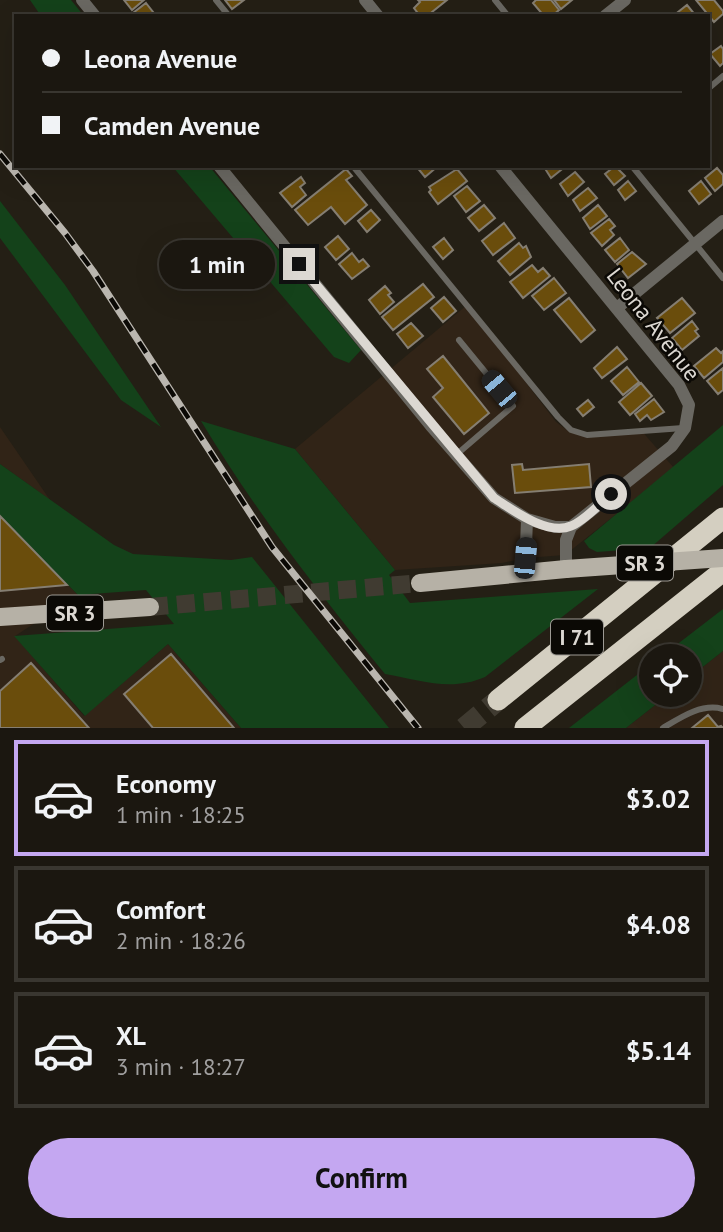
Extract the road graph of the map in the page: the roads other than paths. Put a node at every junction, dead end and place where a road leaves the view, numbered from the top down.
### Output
1 (82, 0) edge
2 (216, 0) edge
3 (365, 0) edge
4 (495, 0) edge
5 (625, 0) edge
6 (93, 14) edge
7 (227, 14) edge
8 (376, 14) edge
9 (506, 14) edge
10 (608, 14) edge
11 (221, 168) edge
12 (355, 168) edge
13 (502, 168) edge
14 (634, 168) edge
15 (723, 221) edge
16 (694, 244) junction
17 (723, 278) edge
18 (617, 308) junction
19 (459, 340) dead end
20 (685, 428) junction
21 (456, 455) junction
22 (723, 518) edge
23 (527, 519) junction
24 (571, 527) junction
25 (723, 558) edge
26 (566, 569) junction
27 (723, 571) edge
28 (525, 574) junction
29 (420, 583) tunnel mouth
30 (150, 607) tunnel mouth
31 (0, 617) edge
32 (498, 700) tunnel mouth
33 (723, 709) edge
34 (525, 728) edge
35 (663, 728) edge

1 - 6 street
2 - 7 lane
3 - 8 street
4 - 9 lane
5 - 10 street
11 - 21 street
12 - 20 lane
13 - 18 street, Leona Avenue
14 - 16 lane
15 - 16 street
16 - 17 lane
16 - 18 street
18 - 20 street, Leona Avenue
19 - 21 lane
20 - 24 street
21 - 23 street
22 - 32 highway, I 71
23 - 24 street
23 - 28 street
24 - 26 street
25 - 26 main road, SR 3, bridge
26 - 28 main road, SR 3
27 - 34 highway, I 71
28 - 29 main road, SR 3
30 - 31 main road, SR 3
33 - 35 lane

